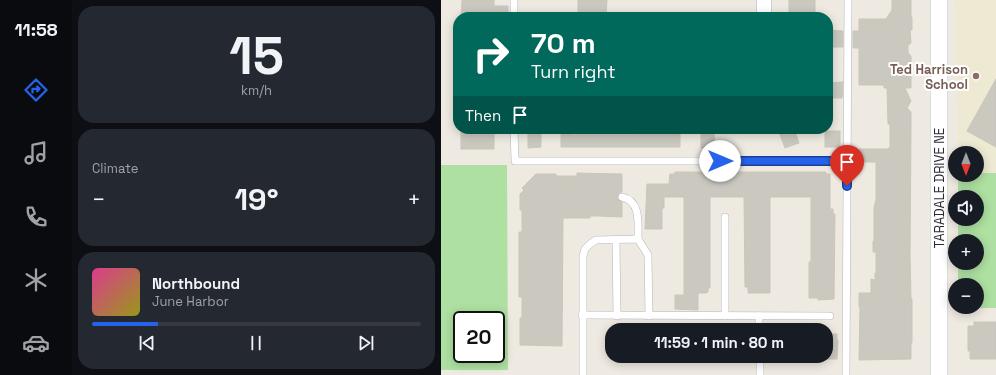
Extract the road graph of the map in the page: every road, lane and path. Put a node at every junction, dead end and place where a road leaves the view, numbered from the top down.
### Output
1 (514, 0) edge
2 (764, 0) edge
3 (848, 0) edge
4 (939, 0) edge
5 (514, 12) edge
6 (764, 12) edge
7 (514, 134) edge
8 (847, 161) junction
9 (622, 197) dead end
10 (725, 217) dead end
11 (638, 239) junction
12 (616, 240) junction
13 (582, 315) junction
14 (617, 316) junction
15 (649, 316) junction
16 (725, 316) junction
17 (759, 316) junction
18 (830, 316) dead end
19 (759, 323) edge
20 (760, 363) edge
21 (583, 375) edge
22 (760, 375) edge
23 (846, 375) edge
24 (939, 375) edge

1 - 5 lane
2 - 6 street
3 - 8 lane
4 - 24 street, TARADALE DRIVE NE
7 - 8 lane
8 - 23 lane
9 - 11 lane
10 - 16 lane
11 - 12 lane
11 - 15 lane
12 - 13 lane
12 - 14 lane
13 - 14 lane
13 - 21 lane
14 - 15 lane
15 - 16 lane
16 - 17 lane
17 - 18 lane
17 - 19 lane
20 - 22 lane

